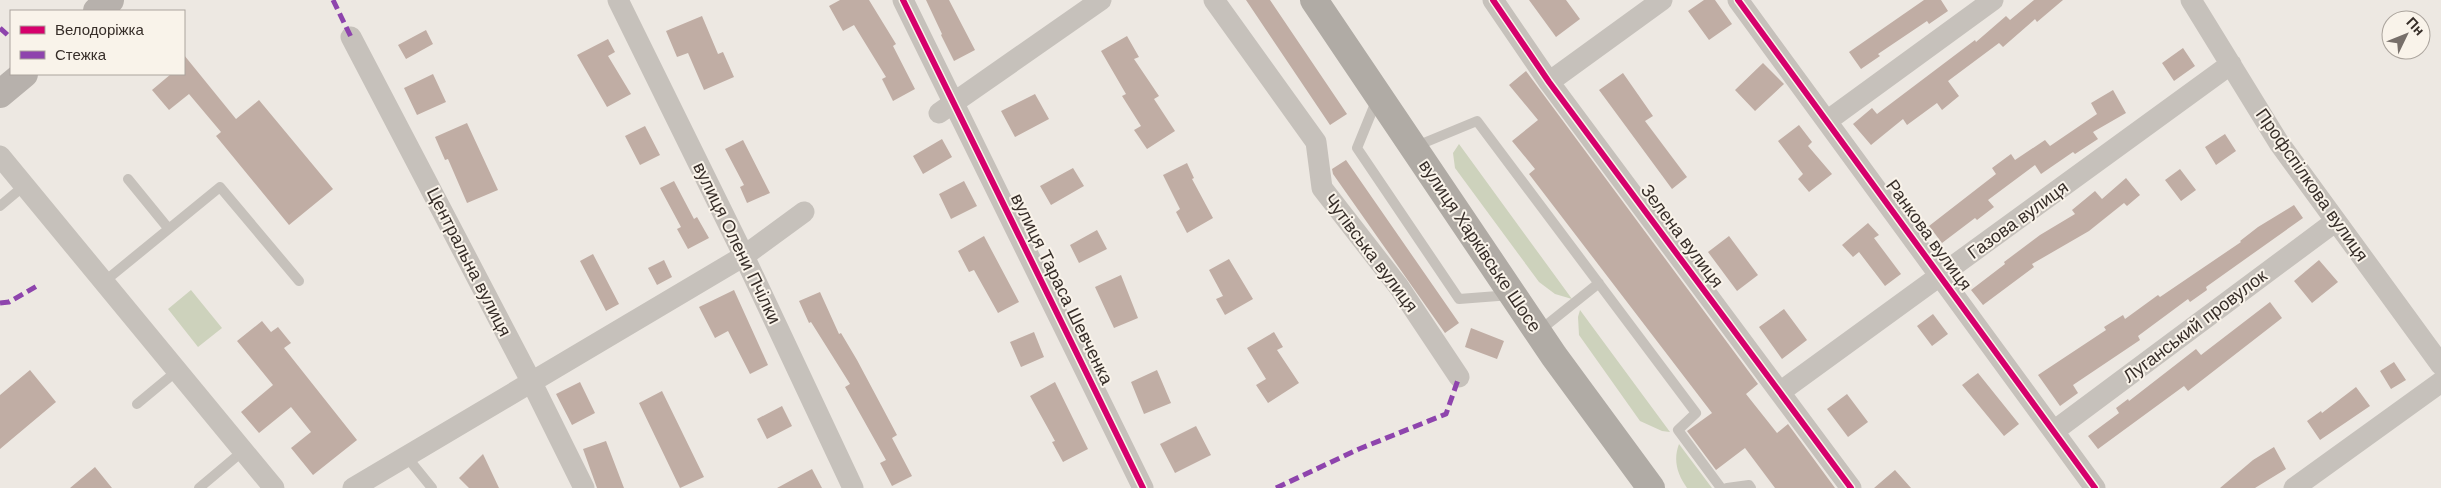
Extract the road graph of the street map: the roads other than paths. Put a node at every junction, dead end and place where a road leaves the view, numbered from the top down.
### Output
1 (110, 0) edge
2 (618, 0) edge
3 (903, 0) edge
4 (1101, 0) edge
5 (1214, 0) edge
6 (1314, 0) edge
7 (1493, 0) edge
8 (1662, 0) edge
9 (1738, 0) edge
10 (1993, 0) edge
11 (2190, 0) edge
12 (97, 10) edge
13 (351, 37) dead end
14 (2230, 64) junction
15 (23, 75) edge
16 (1549, 82) junction
17 (0, 94) edge
18 (1378, 95) junction
19 (946, 108) junction
20 (1827, 122) junction
21 (1413, 147) junction
22 (0, 156) edge
23 (128, 179) dead end
24 (25, 185) junction
25 (0, 206) edge
26 (804, 212) dead end
27 (2336, 221) junction
28 (168, 228) junction
29 (744, 256) junction
30 (1941, 277) junction
31 (104, 281) junction
32 (299, 281) dead end
33 (1598, 283) junction
34 (1513, 294) junction
35 (1538, 332) junction
36 (2441, 365) edge
37 (178, 370) junction
38 (1459, 377) dead end
39 (531, 381) junction
40 (2441, 382) edge
41 (1780, 392) junction
42 (137, 404) dead end
43 (2054, 431) junction
44 (243, 451) junction
45 (406, 456) junction
46 (199, 488) edge
47 (274, 488) edge
48 (353, 488) edge
49 (432, 488) edge
50 (584, 488) edge
51 (853, 488) edge
52 (1143, 488) edge
53 (1652, 488) edge
54 (1721, 488) edge
55 (1727, 488) edge
56 (1751, 488) edge
57 (1851, 488) edge
58 (2095, 488) edge
59 (2294, 488) edge

1 - 12 main road
2 - 29 street, вулиця Олени Пчілки
3 - 19 street, вулиця Тараса Шевченка
4 - 19 street
5 - 38 street, Чутівська вулиця
6 - 18 highway, вулиця Харківське Шосе
7 - 16 street, Зелена вулиця
8 - 16 street
9 - 20 street, Ранкова вулиця
10 - 20 street
11 - 14 street, Профспілкова вулиця
13 - 39 street, Центральна вулиця
14 - 27 street, Профспілкова вулиця
14 - 30 street, Газова вулиця
15 - 17 main road
16 - 41 street, Зелена вулиця
18 - 21 highway, вулиця Харківське Шосе
18 - 34 lane
19 - 52 street, вулиця Тараса Шевченка
20 - 30 street, Ранкова вулиця
21 - 33 lane
21 - 34 highway, вулиця Харківське Шосе
22 - 24 street
23 - 28 lane
24 - 25 lane
24 - 31 street
26 - 29 street
27 - 36 street, Профспілкова вулиця
27 - 43 street, Луганський провулок
28 - 31 lane
28 - 32 lane
29 - 39 street
29 - 51 street, вулиця Олени Пчілки
30 - 41 street, Газова вулиця
30 - 43 street, Ранкова вулиця
31 - 37 street
33 - 35 lane
33 - 54 lane
34 - 35 highway, вулиця Харківське Шосе
35 - 53 highway, вулиця Харківське Шосе
37 - 42 lane
37 - 44 street
39 - 45 street
39 - 50 street, Центральна вулиця
40 - 59 street
41 - 57 street, Зелена вулиця
43 - 58 street, Ранкова вулиця
44 - 46 lane
44 - 47 street
45 - 48 street
45 - 49 lane
55 - 56 lane

